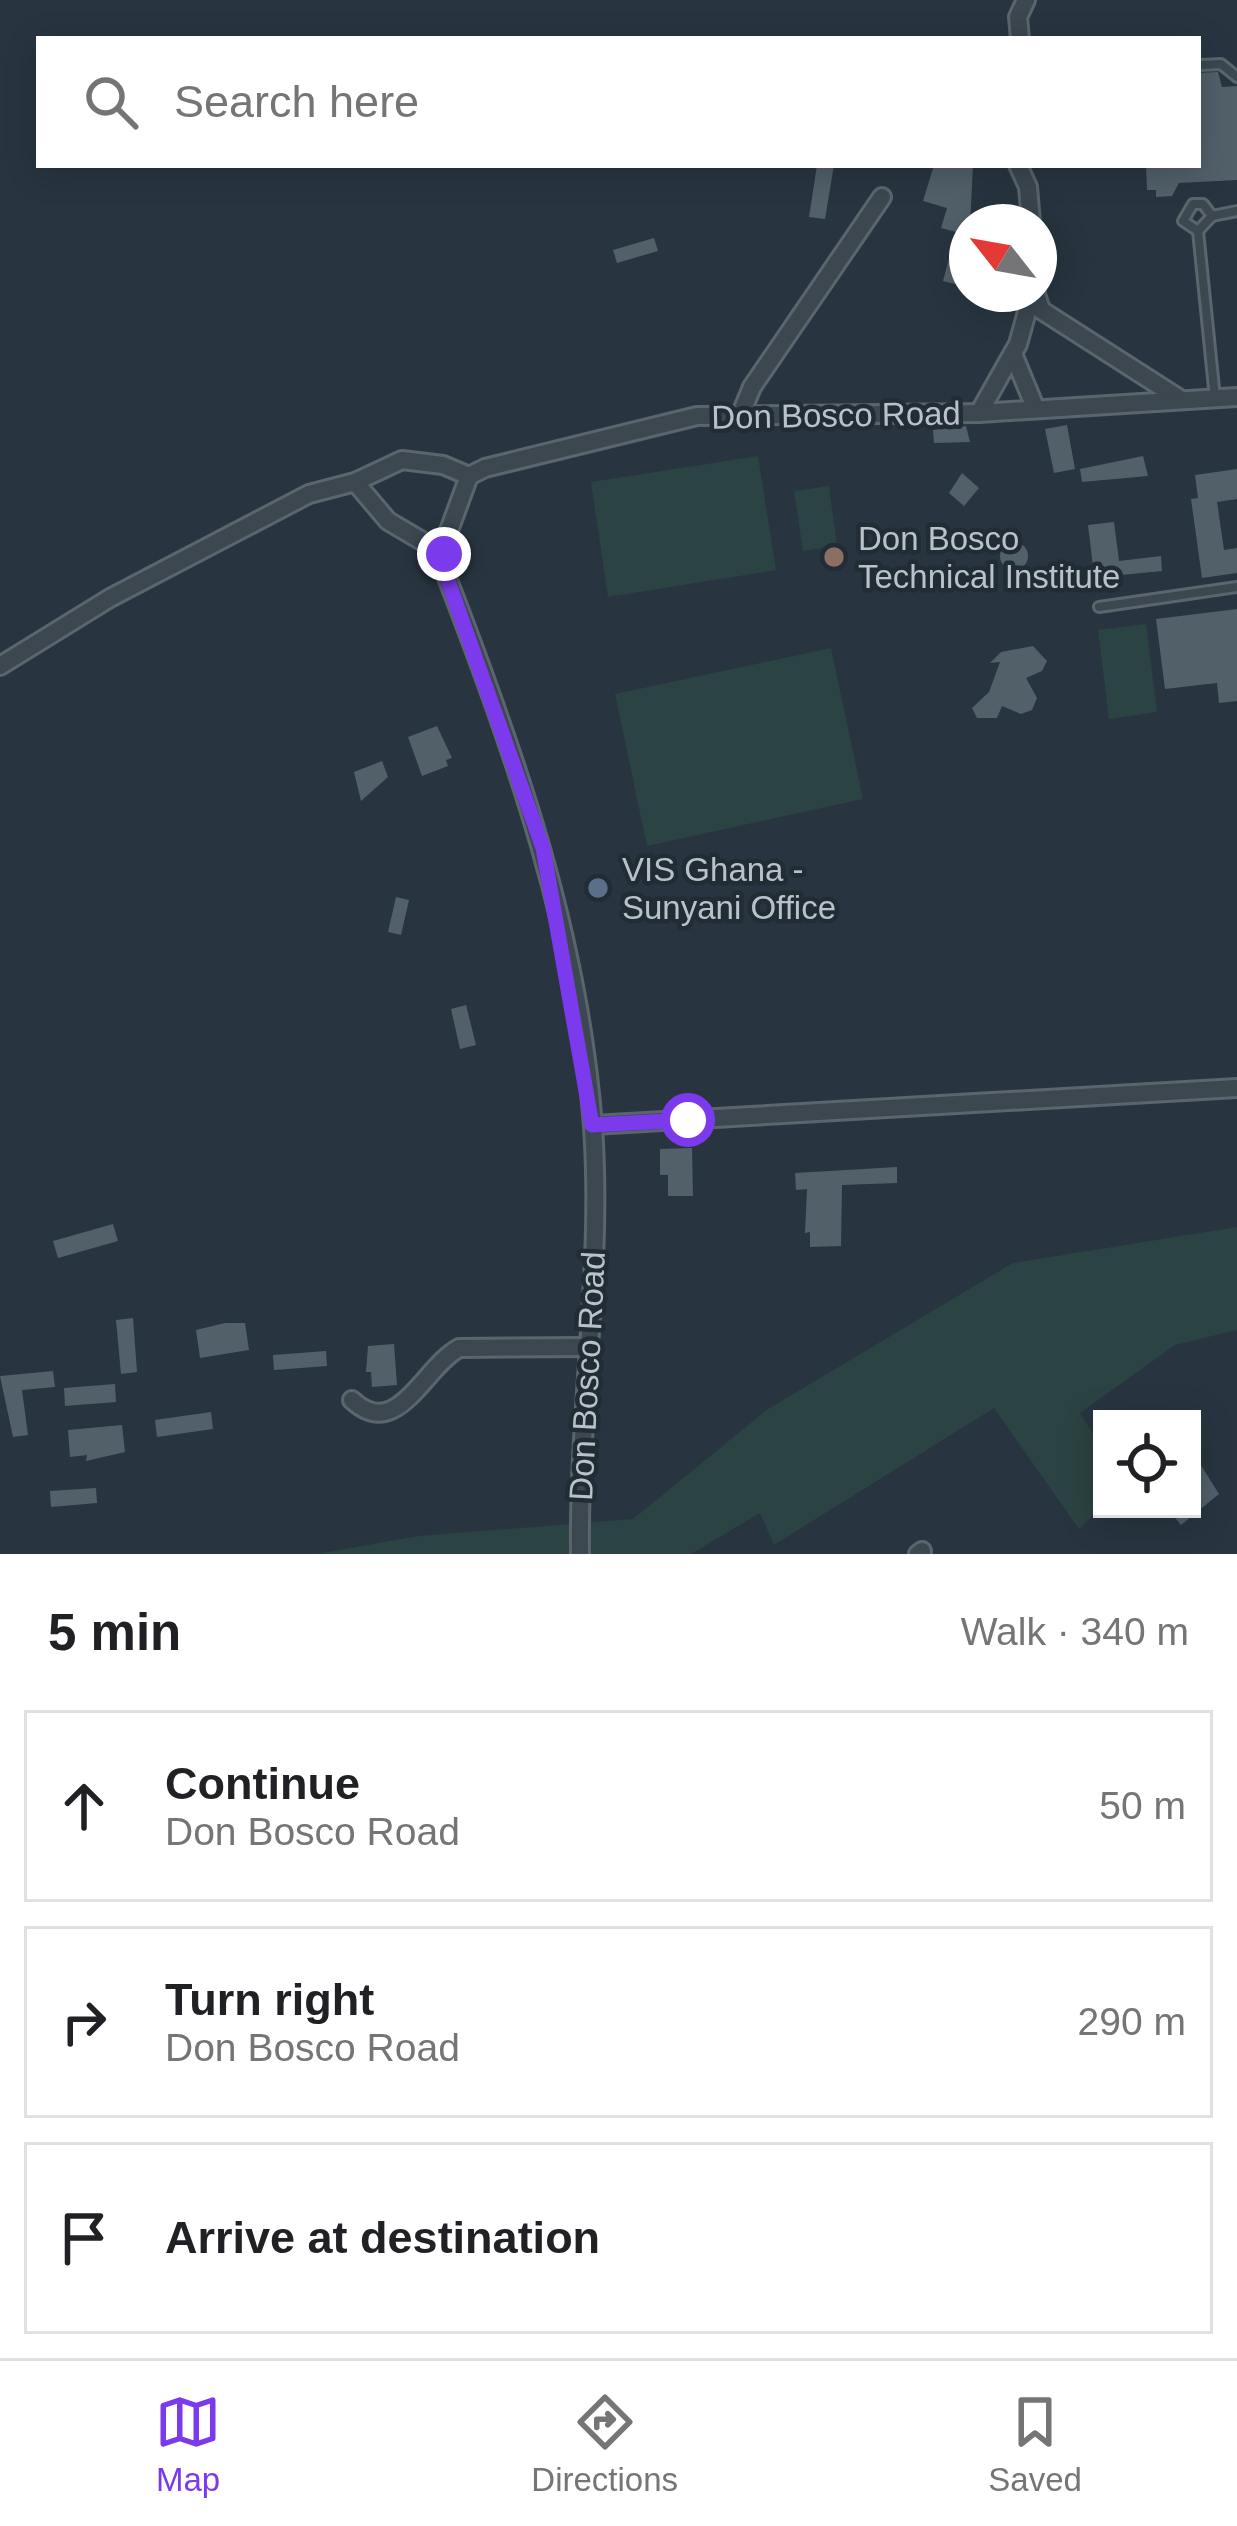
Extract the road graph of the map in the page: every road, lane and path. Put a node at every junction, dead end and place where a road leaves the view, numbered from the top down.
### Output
1 (1026, 0) edge
2 (1020, 36) edge
3 (1201, 65) edge
4 (1237, 77) edge
5 (1019, 168) edge
6 (882, 197) dead end
7 (1029, 204) edge
8 (1237, 211) edge
9 (1212, 216) junction
10 (1198, 231) junction
11 (1028, 312) edge
12 (1044, 312) edge
13 (1013, 354) junction
14 (1237, 397) edge
15 (1215, 398) junction
16 (1181, 400) junction
17 (1035, 406) junction
18 (979, 413) junction
19 (740, 416) junction
20 (470, 476) junction
21 (355, 482) junction
22 (444, 554) junction
23 (1237, 587) edge
24 (1099, 607) dead end
25 (0, 666) edge
26 (1237, 1088) edge
27 (592, 1125) junction
28 (588, 1347) junction
29 (352, 1400) dead end
30 (580, 1554) edge

1 - 2 street
3 - 4 lane
5 - 7 street
6 - 19 street
8 - 9 lane
9 - 10 lane
9 - 10 lane
10 - 15 lane
11 - 13 street
12 - 16 street
13 - 17 street
13 - 18 street
14 - 15 street, Don Bosco Road
15 - 16 street, Don Bosco Road
16 - 17 street, Don Bosco Road
17 - 18 street, Don Bosco Road
18 - 19 street, Don Bosco Road
19 - 20 street, Don Bosco Road
20 - 21 street
20 - 22 street
21 - 22 street
21 - 25 street
22 - 27 street, Don Bosco Road
23 - 24 lane
26 - 27 street
27 - 28 street, Don Bosco Road
28 - 29 street
28 - 30 street, Don Bosco Road

